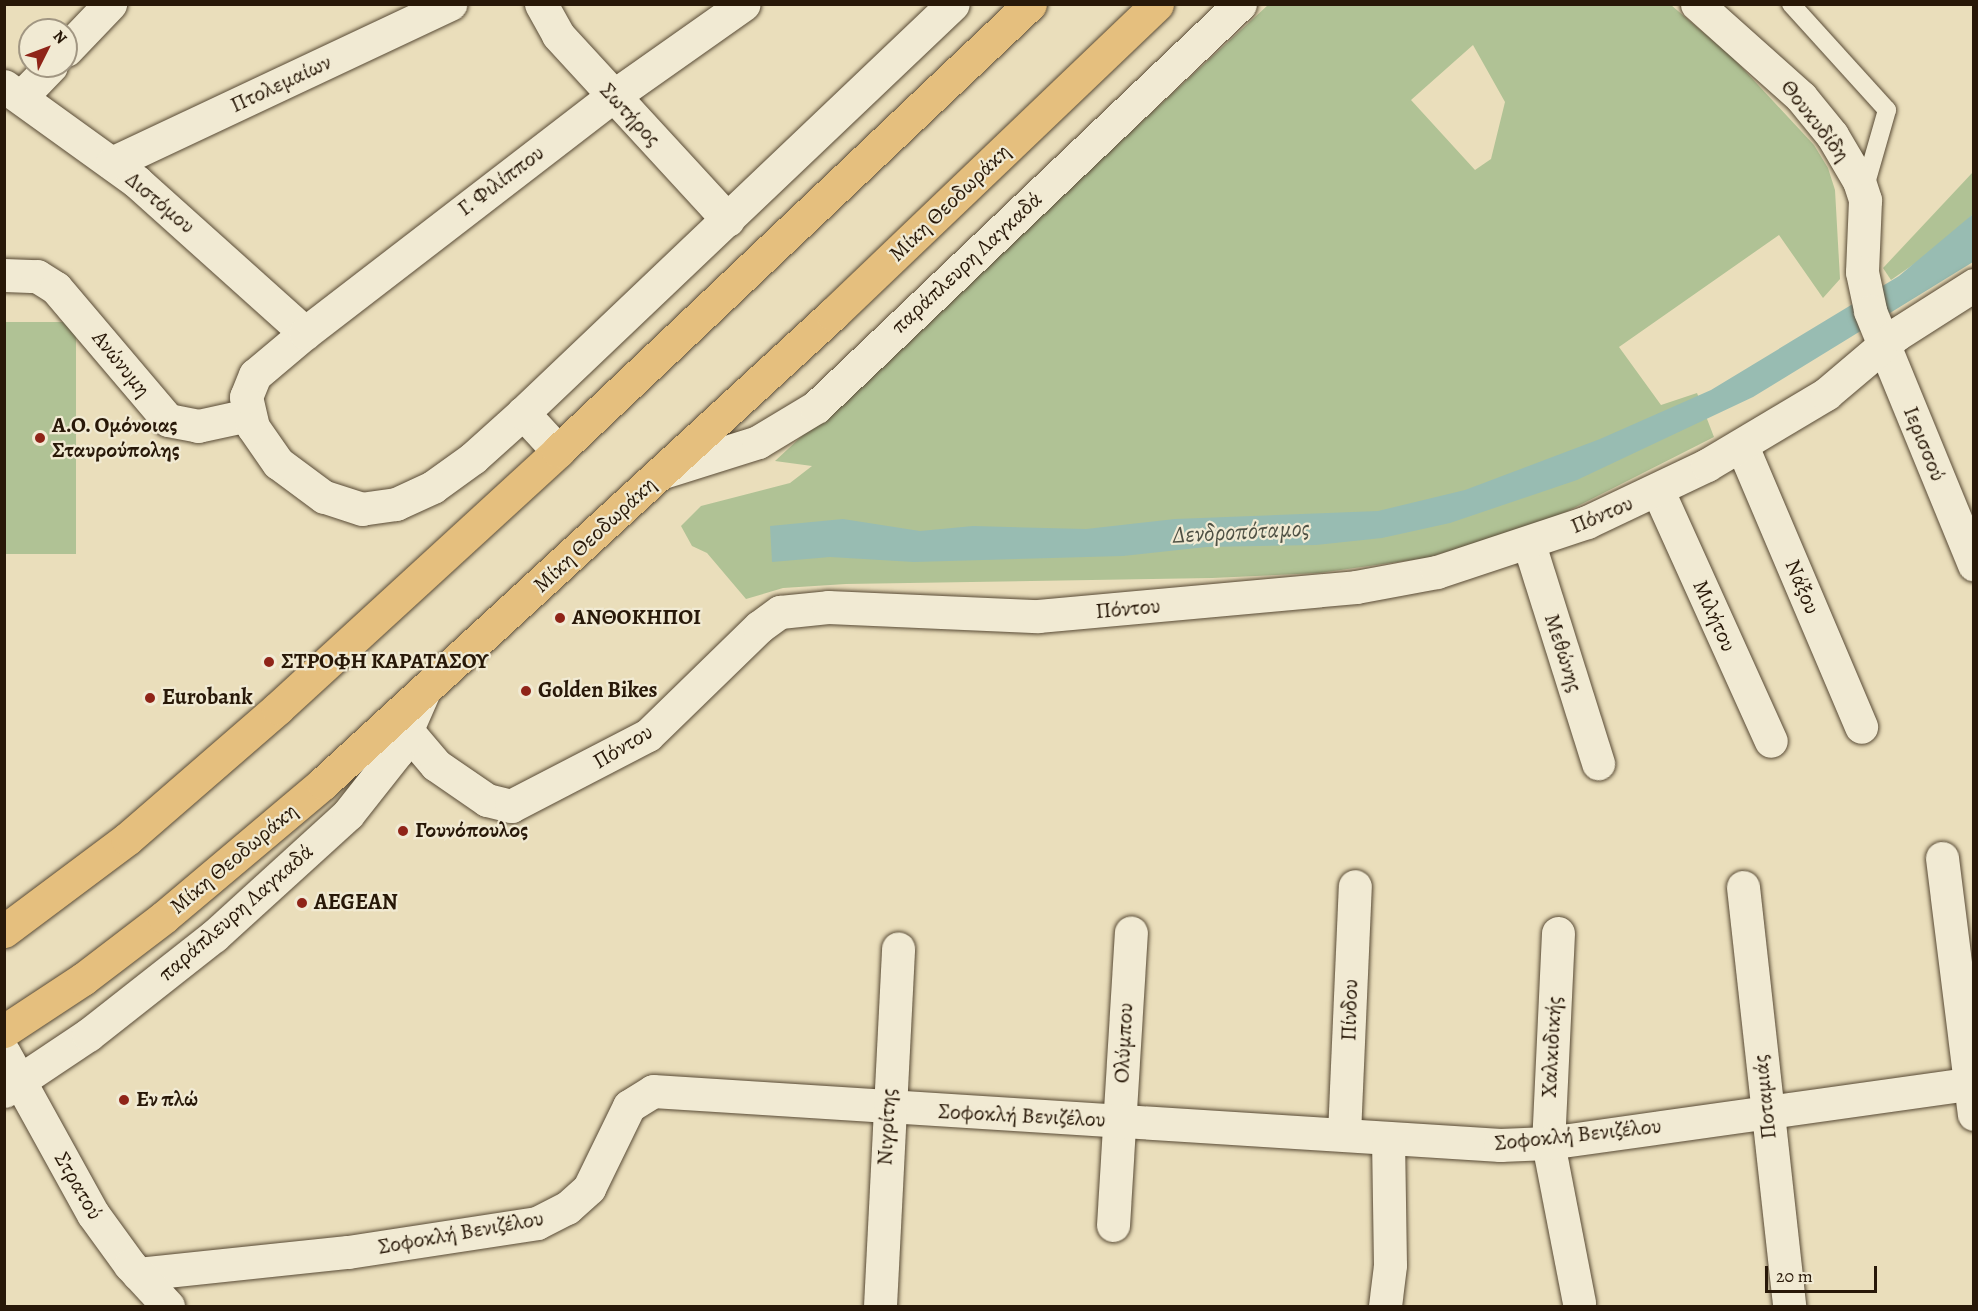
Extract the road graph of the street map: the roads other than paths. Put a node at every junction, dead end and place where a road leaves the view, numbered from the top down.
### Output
1 (110, 4) edge
2 (450, 4) edge
3 (541, 4) edge
4 (744, 4) edge
5 (953, 4) edge
6 (1030, 4) edge
7 (1157, 4) edge
8 (1240, 4) edge
9 (1697, 4) edge
10 (1791, 4) edge
11 (78, 37) edge
12 (33, 78) edge
13 (13, 92) edge
14 (612, 97) junction
15 (112, 163) junction
16 (1863, 191) junction
17 (728, 220) junction
18 (1862, 272) joint
19 (4, 275) edge
20 (1974, 285) edge
21 (305, 333) junction
22 (1879, 334) junction
23 (523, 413) junction
24 (248, 415) junction
25 (1742, 446) junction
26 (558, 451) junction
27 (663, 472) junction
28 (1658, 491) junction
29 (1528, 544) junction
30 (1974, 565) edge
31 (423, 693) junction
32 (1861, 727) dead end
33 (408, 732) junction
34 (1771, 741) dead end
35 (1598, 763) dead end
36 (1942, 858) dead end
37 (1355, 886) dead end
38 (1743, 887) dead end
39 (4, 931) edge
40 (1131, 933) dead end
41 (1558, 933) dead end
42 (898, 948) dead end
43 (4, 1030) edge
44 (4, 1053) edge
45 (12, 1086) edge
46 (1972, 1094) edge
47 (887, 1109) junction
48 (1766, 1112) junction
49 (1119, 1122) junction
50 (1344, 1134) junction
51 (1388, 1138) junction
52 (1548, 1143) junction
53 (1113, 1225) dead end
54 (138, 1274) junction
55 (1579, 1303) dead end
56 (168, 1306) edge
57 (880, 1306) edge
58 (1385, 1306) edge
59 (1789, 1306) edge

1 - 11 street
2 - 15 street, Πτολεμαίων
3 - 14 street, Σωτήρος
4 - 14 street, Γ. Φιλίππου
5 - 17 street
6 - 26 highway
7 - 27 highway, Μίκη Θεοδωράκη
8 - 27 street, παράπλευρη Λαγκαδά
9 - 16 street, Θουκυδίδη
10 - 16 lane
12 - 13 street
13 - 15 street, Διστόμου
14 - 17 street, Σωτήρος
14 - 21 street, Γ. Φιλίππου
15 - 21 street, Διστόμου
16 - 18 street, Θουκυδίδη
17 - 23 street
18 - 22 street, Ιερισσού
19 - 24 street, Ανώνυμη
20 - 22 street, Πόντου
21 - 24 street, Γ. Φιλίππου
22 - 25 street, Πόντου
22 - 30 street, Ιερισσού
23 - 24 street
23 - 26 street
25 - 28 street, Πόντου
25 - 32 street, Νάξου
26 - 39 highway
27 - 31 highway, Μίκη Θεοδωράκη
28 - 29 street, Πόντου
28 - 34 street, Μιλήτου
29 - 33 street, Πόντου
29 - 35 street, Μεθώνης
31 - 33 street, παράπλευρη Λαγκαδά
31 - 43 highway, Μίκη Θεοδωράκη
33 - 45 street, παράπλευρη Λαγκαδά
36 - 46 street
37 - 50 street, Πίνδου
38 - 48 street, Ποταμιάς
40 - 49 street, Ολύμπου
41 - 52 street, Χαλκιδικής
42 - 47 street, Νιγρίτης
44 - 45 street, Στρατού
45 - 54 street, Στρατού
46 - 48 street, Σοφοκλή Βενιζέλου
47 - 49 street, Σοφοκλή Βενιζέλου
47 - 54 street, Σοφοκλή Βενιζέλου
47 - 57 street, Νιγρίτης
48 - 52 street, Σοφοκλή Βενιζέλου
48 - 59 street, Ποταμιάς
49 - 50 street, Σοφοκλή Βενιζέλου
49 - 53 street, Ολύμπου
50 - 51 street, Σοφοκλή Βενιζέλου
51 - 52 street, Σοφοκλή Βενιζέλου
51 - 58 street
52 - 55 street, Χαλκιδικής
54 - 56 street, Στρατού

